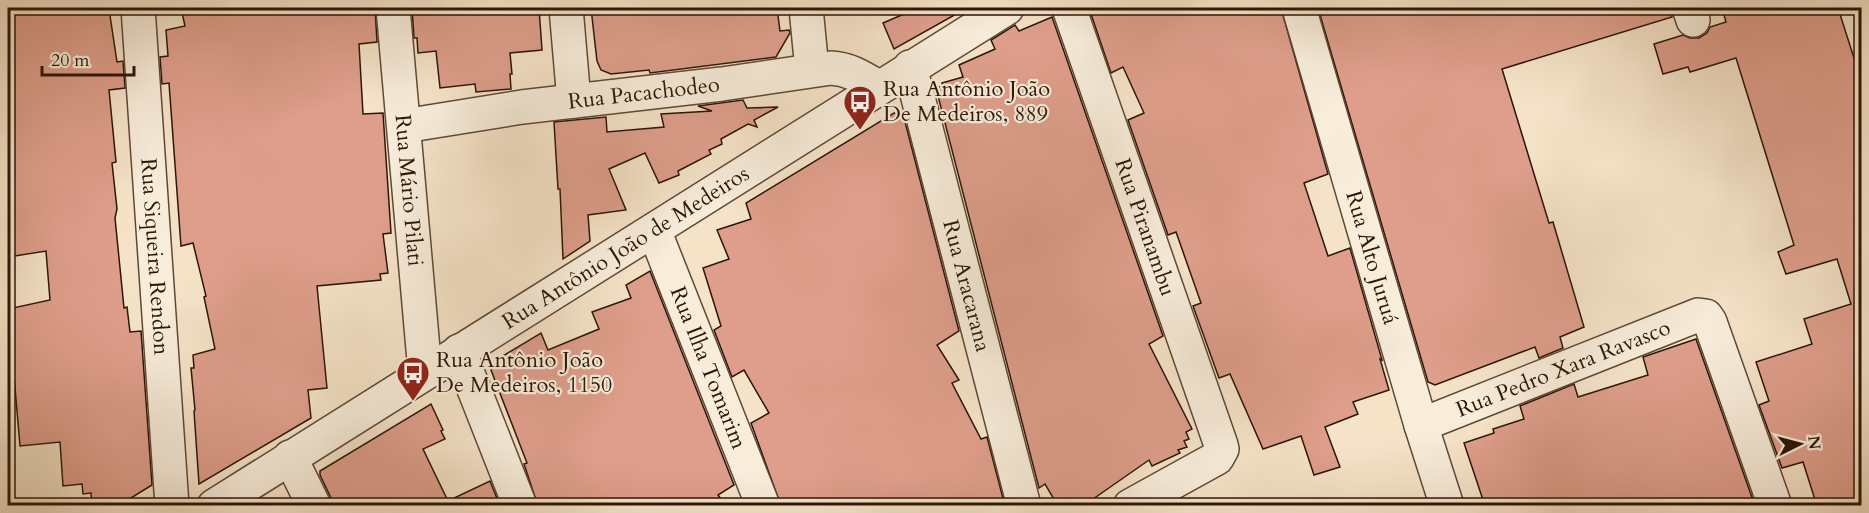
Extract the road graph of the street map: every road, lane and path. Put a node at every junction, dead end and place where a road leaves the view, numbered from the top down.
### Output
1 (138, 8) edge
2 (393, 8) edge
3 (566, 8) edge
4 (806, 8) edge
5 (1007, 8) edge
6 (1069, 8) edge
7 (1299, 8) edge
8 (910, 67) junction
9 (812, 70) junction
10 (878, 87) junction
11 (574, 101) junction
12 (404, 126) junction
13 (654, 230) junction
14 (459, 351) junction
15 (424, 372) junction
16 (1421, 425) junction
17 (290, 457) junction
18 (172, 506) edge
19 (214, 506) edge
20 (314, 506) edge
21 (520, 506) edge
22 (763, 506) edge
23 (1024, 506) edge
24 (1130, 506) edge
25 (1447, 506) edge
26 (1775, 506) edge

1 - 18 street, Rua Siqueira Rendon
2 - 12 street, Rua Mário Pilati
3 - 11 street
4 - 9 street
5 - 8 street, Rua Antônio João de Medeiros
6 - 24 street, Rua Piranambu
7 - 16 street, Rua Alto Juruá
8 - 10 street, Rua Antônio João de Medeiros
8 - 23 street, Rua Aracarana
9 - 10 street, Rua Pacachodeo
9 - 11 street, Rua Pacachodeo
10 - 13 street, Rua Antônio João de Medeiros
11 - 12 street, Rua Pacachodeo
12 - 15 street, Rua Mário Pilati
13 - 14 street, Rua Antônio João de Medeiros
13 - 22 street, Rua Ilha Tomarim
14 - 15 street, Rua Antônio João de Medeiros
14 - 21 street
15 - 17 street, Rua Antônio João de Medeiros
16 - 25 street, Rua Alto Juruá
16 - 26 street, Rua Pedro Xara Ravasco
17 - 19 street, Rua Antônio João de Medeiros
17 - 20 street

